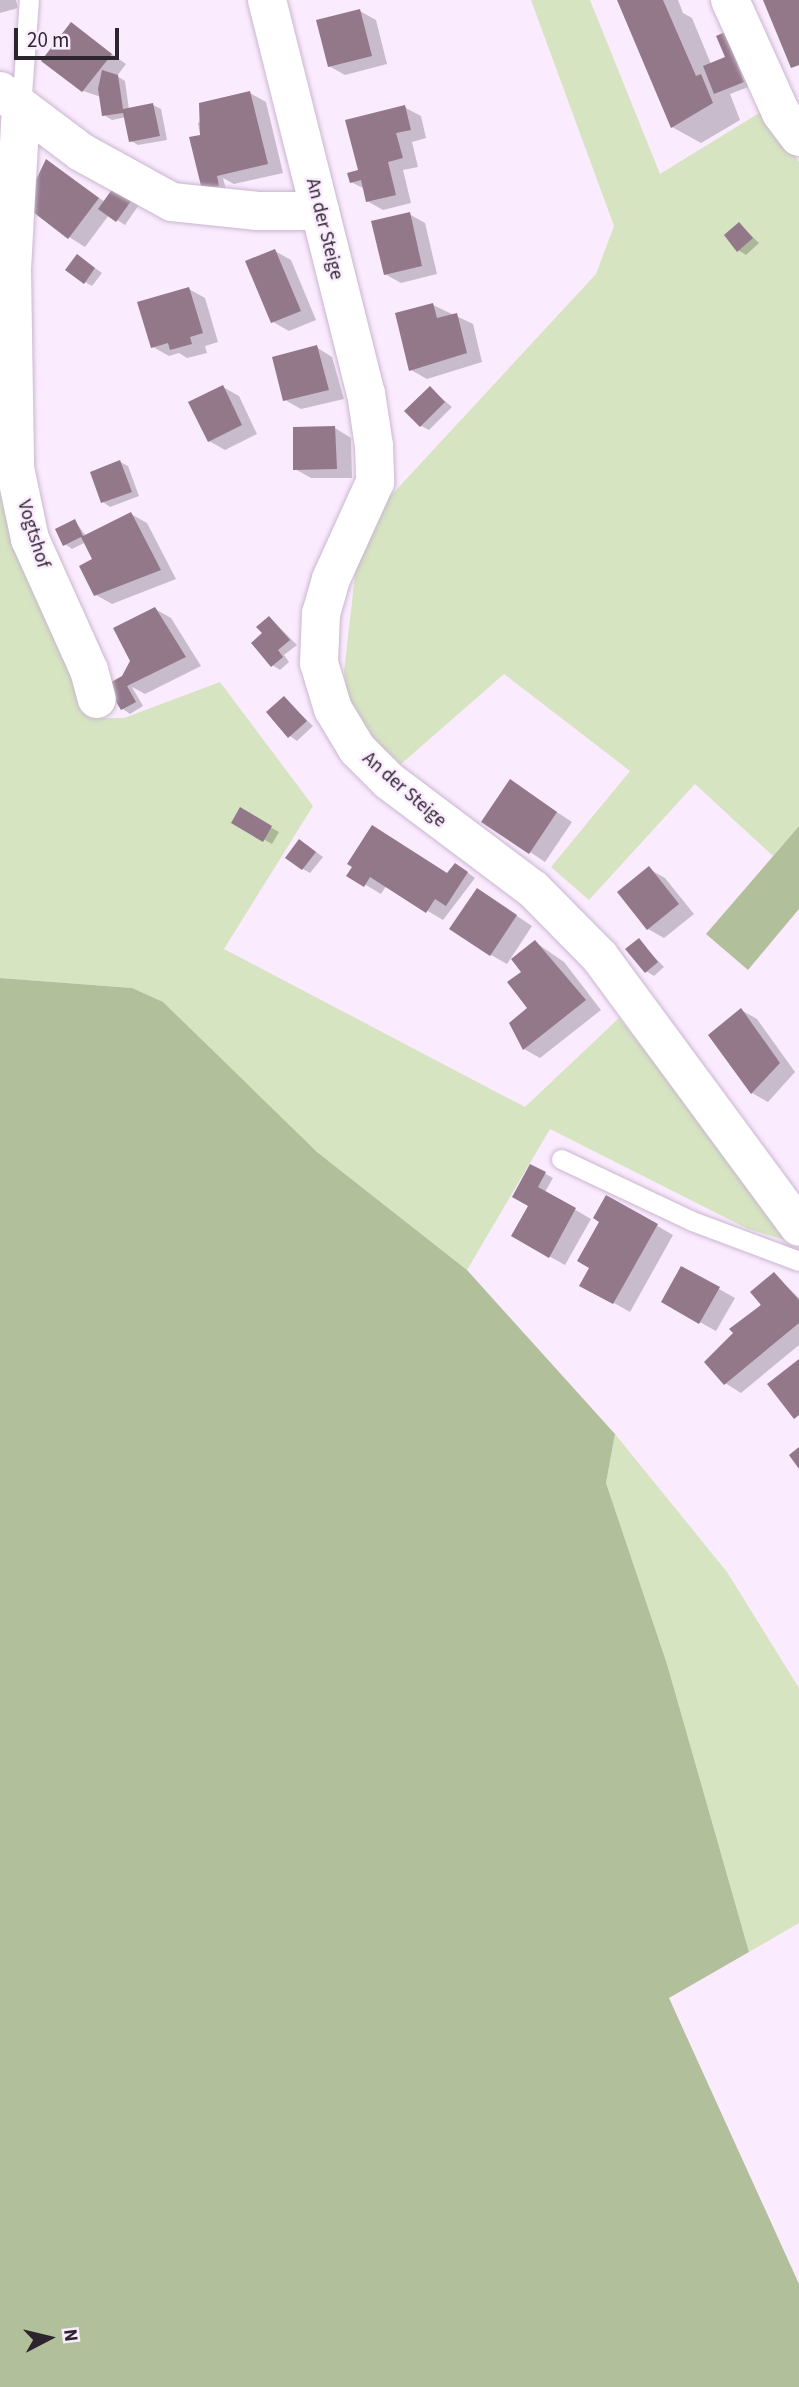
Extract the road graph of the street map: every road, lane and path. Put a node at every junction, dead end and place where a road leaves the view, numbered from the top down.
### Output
1 (29, 0) edge
2 (267, 0) edge
3 (730, 0) edge
4 (10, 99) edge
5 (799, 137) edge
6 (320, 211) junction
7 (97, 699) dead end
8 (561, 1158) dead end
9 (799, 1227) edge
10 (799, 1261) edge

1 - 4 lane
2 - 6 street, An der Steige
3 - 5 street
4 - 6 street
4 - 7 street, Vogtshof
6 - 9 street, An der Steige
8 - 10 lane

